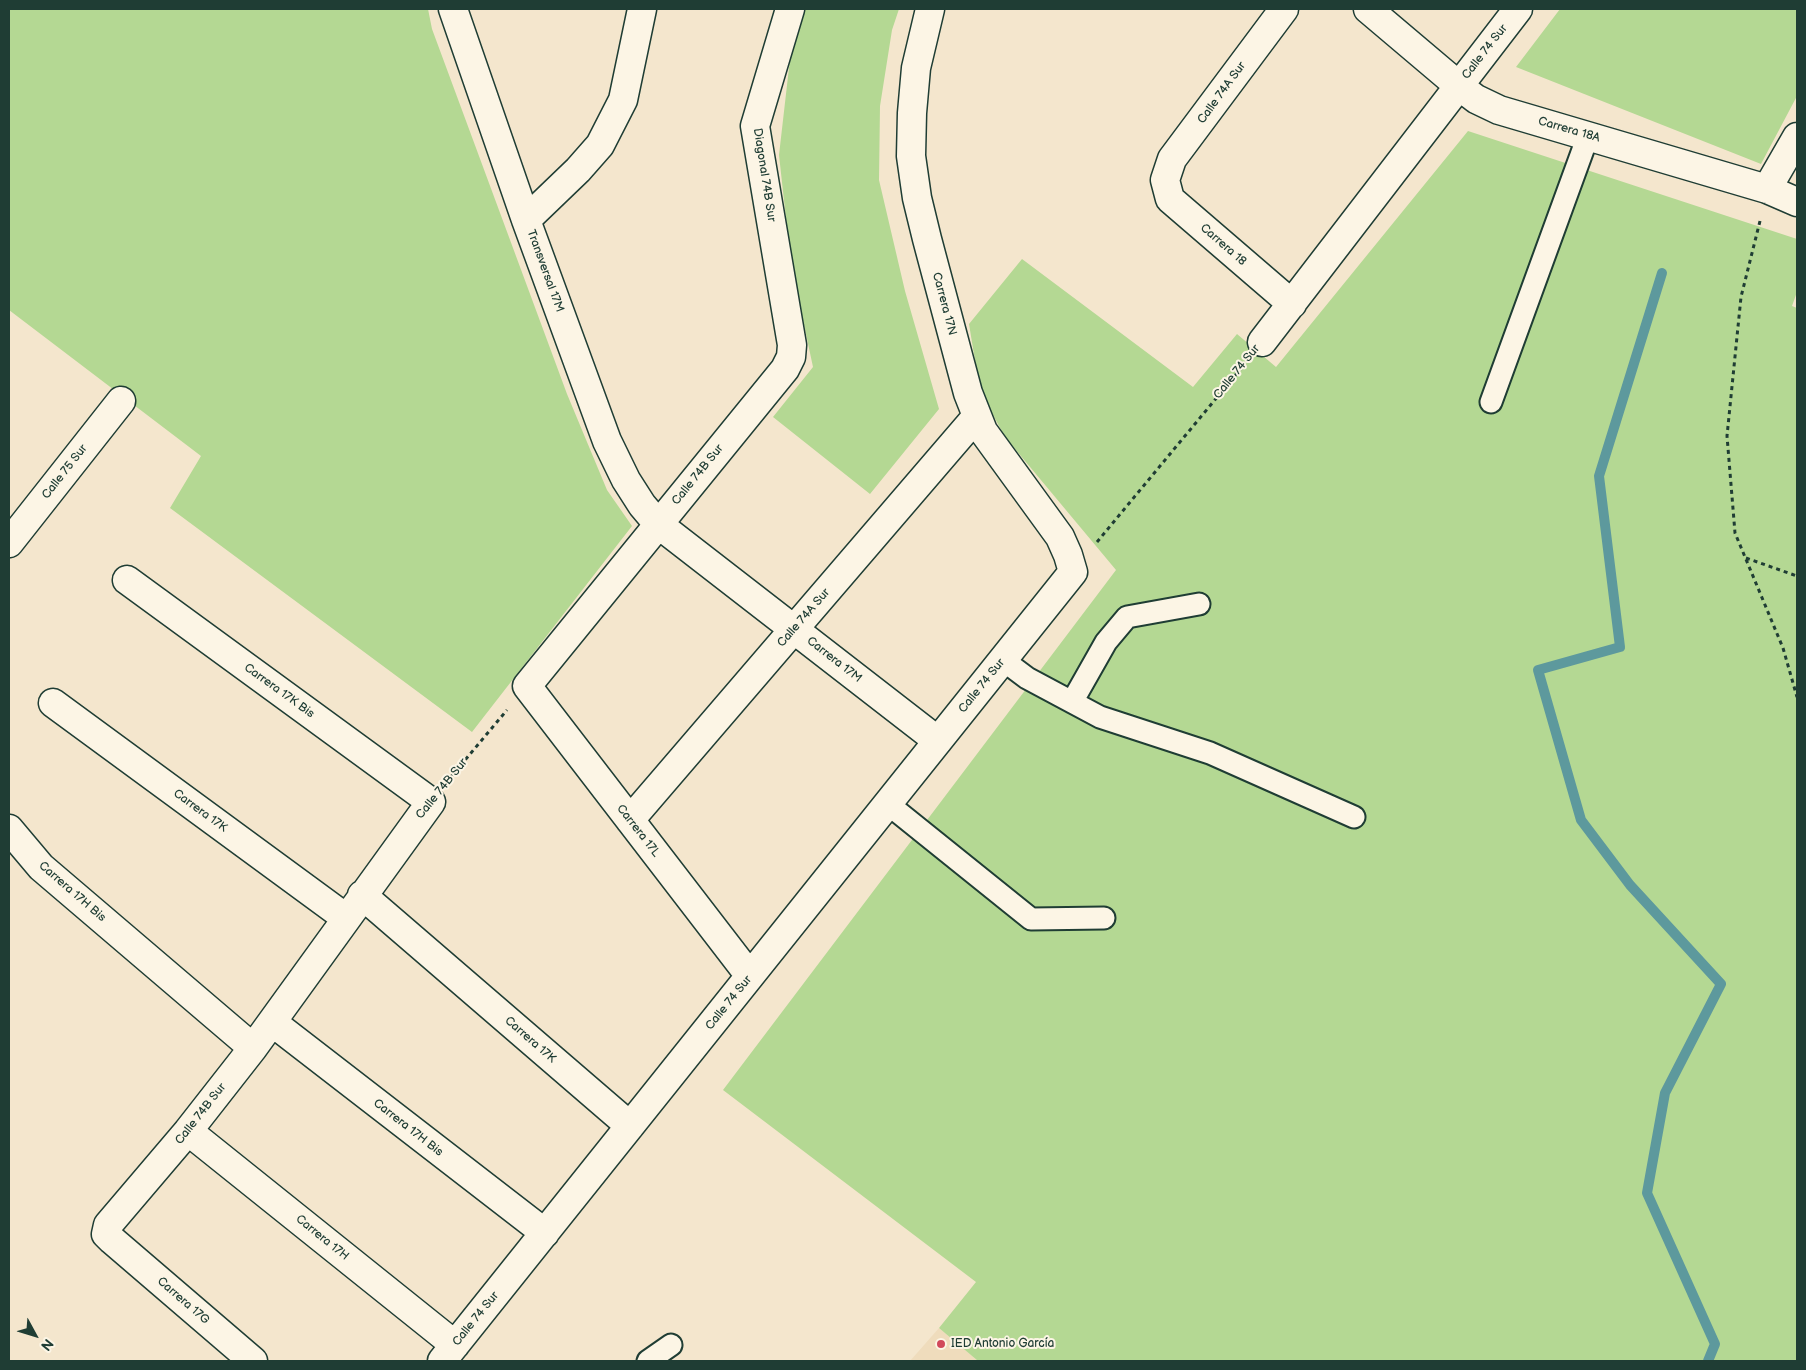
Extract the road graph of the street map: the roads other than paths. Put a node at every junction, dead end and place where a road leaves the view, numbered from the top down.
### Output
1 (453, 9) edge
2 (642, 9) edge
3 (790, 9) edge
4 (930, 9) edge
5 (1284, 9) edge
6 (1368, 9) edge
7 (1518, 9) edge
8 (1459, 86) junction
9 (1588, 136) junction
10 (1797, 137) edge
11 (1165, 180) joint
12 (1767, 189) junction
13 (1797, 202) edge
14 (526, 220) junction
15 (1292, 304) junction
16 (1262, 342) road end
17 (792, 345) joint
18 (121, 401) dead end
19 (1491, 402) dead end
20 (977, 416) junction
21 (658, 524) junction
22 (9, 543) edge
23 (1073, 572) joint
24 (127, 580) dead end
25 (1199, 604) dead end
26 (795, 629) junction
27 (1003, 660) junction
28 (527, 686) joint
29 (1072, 702) junction
30 (53, 703) dead end
31 (938, 741) junction
32 (431, 802) joint
33 (888, 804) junction
34 (1354, 817) dead end
35 (630, 820) junction
36 (9, 829) edge
37 (362, 895) junction
38 (346, 918) junction
39 (1104, 918) dead end
40 (750, 976) junction
41 (272, 1022) junction
42 (253, 1048) junction
43 (630, 1126) junction
44 (188, 1131) junction
45 (545, 1233) junction
46 (112, 1240) joint
47 (671, 1345) dead end
48 (449, 1353) edge
49 (253, 1361) edge
50 (648, 1361) edge

1 - 14 street, Transversal 17M
2 - 14 street
3 - 17 street, Diagonal 74B Sur
4 - 20 street, Carrera 17N
5 - 11 street, Calle 74A Sur
6 - 8 street, Carrera 18A
7 - 8 street, Calle 74 Sur
8 - 9 street, Carrera 18A
8 - 15 street, Calle 74 Sur
9 - 12 street, Carrera 18A
9 - 19 lane
10 - 12 street
11 - 15 street, Carrera 18
12 - 13 street, Carrera 18A
14 - 21 street, Transversal 17M
15 - 16 street, Calle 74 Sur
17 - 21 street, Calle 74B Sur
18 - 22 street, Calle 75 Sur
20 - 23 street, Carrera 17N
20 - 26 street, Calle 74A Sur
21 - 26 street, Carrera 17M
21 - 28 street, Calle 74B Sur
23 - 27 street, Calle 74 Sur
24 - 32 street, Carrera 17K Bis
25 - 29 lane
26 - 31 street, Carrera 17M
26 - 35 street, Calle 74A Sur
27 - 29 lane
27 - 31 street, Calle 74 Sur
28 - 35 street, Carrera 17L
29 - 34 lane
30 - 38 street, Carrera 17K
31 - 33 street, Calle 74 Sur
32 - 37 street, Calle 74B Sur
33 - 39 lane
33 - 40 street, Calle 74 Sur
35 - 40 street, Carrera 17L
36 - 42 street, Carrera 17H Bis
37 - 38 street, Calle 74B Sur
37 - 43 street, Carrera 17K
38 - 41 street, Calle 74B Sur
40 - 43 street, Calle 74 Sur
41 - 42 street, Calle 74B Sur
41 - 45 street, Carrera 17H Bis
42 - 44 street, Calle 74B Sur
43 - 45 street, Calle 74 Sur
44 - 46 street, Calle 74B Sur
44 - 48 street, Carrera 17H
45 - 48 street, Calle 74 Sur
46 - 49 street, Carrera 17G
47 - 50 lane

